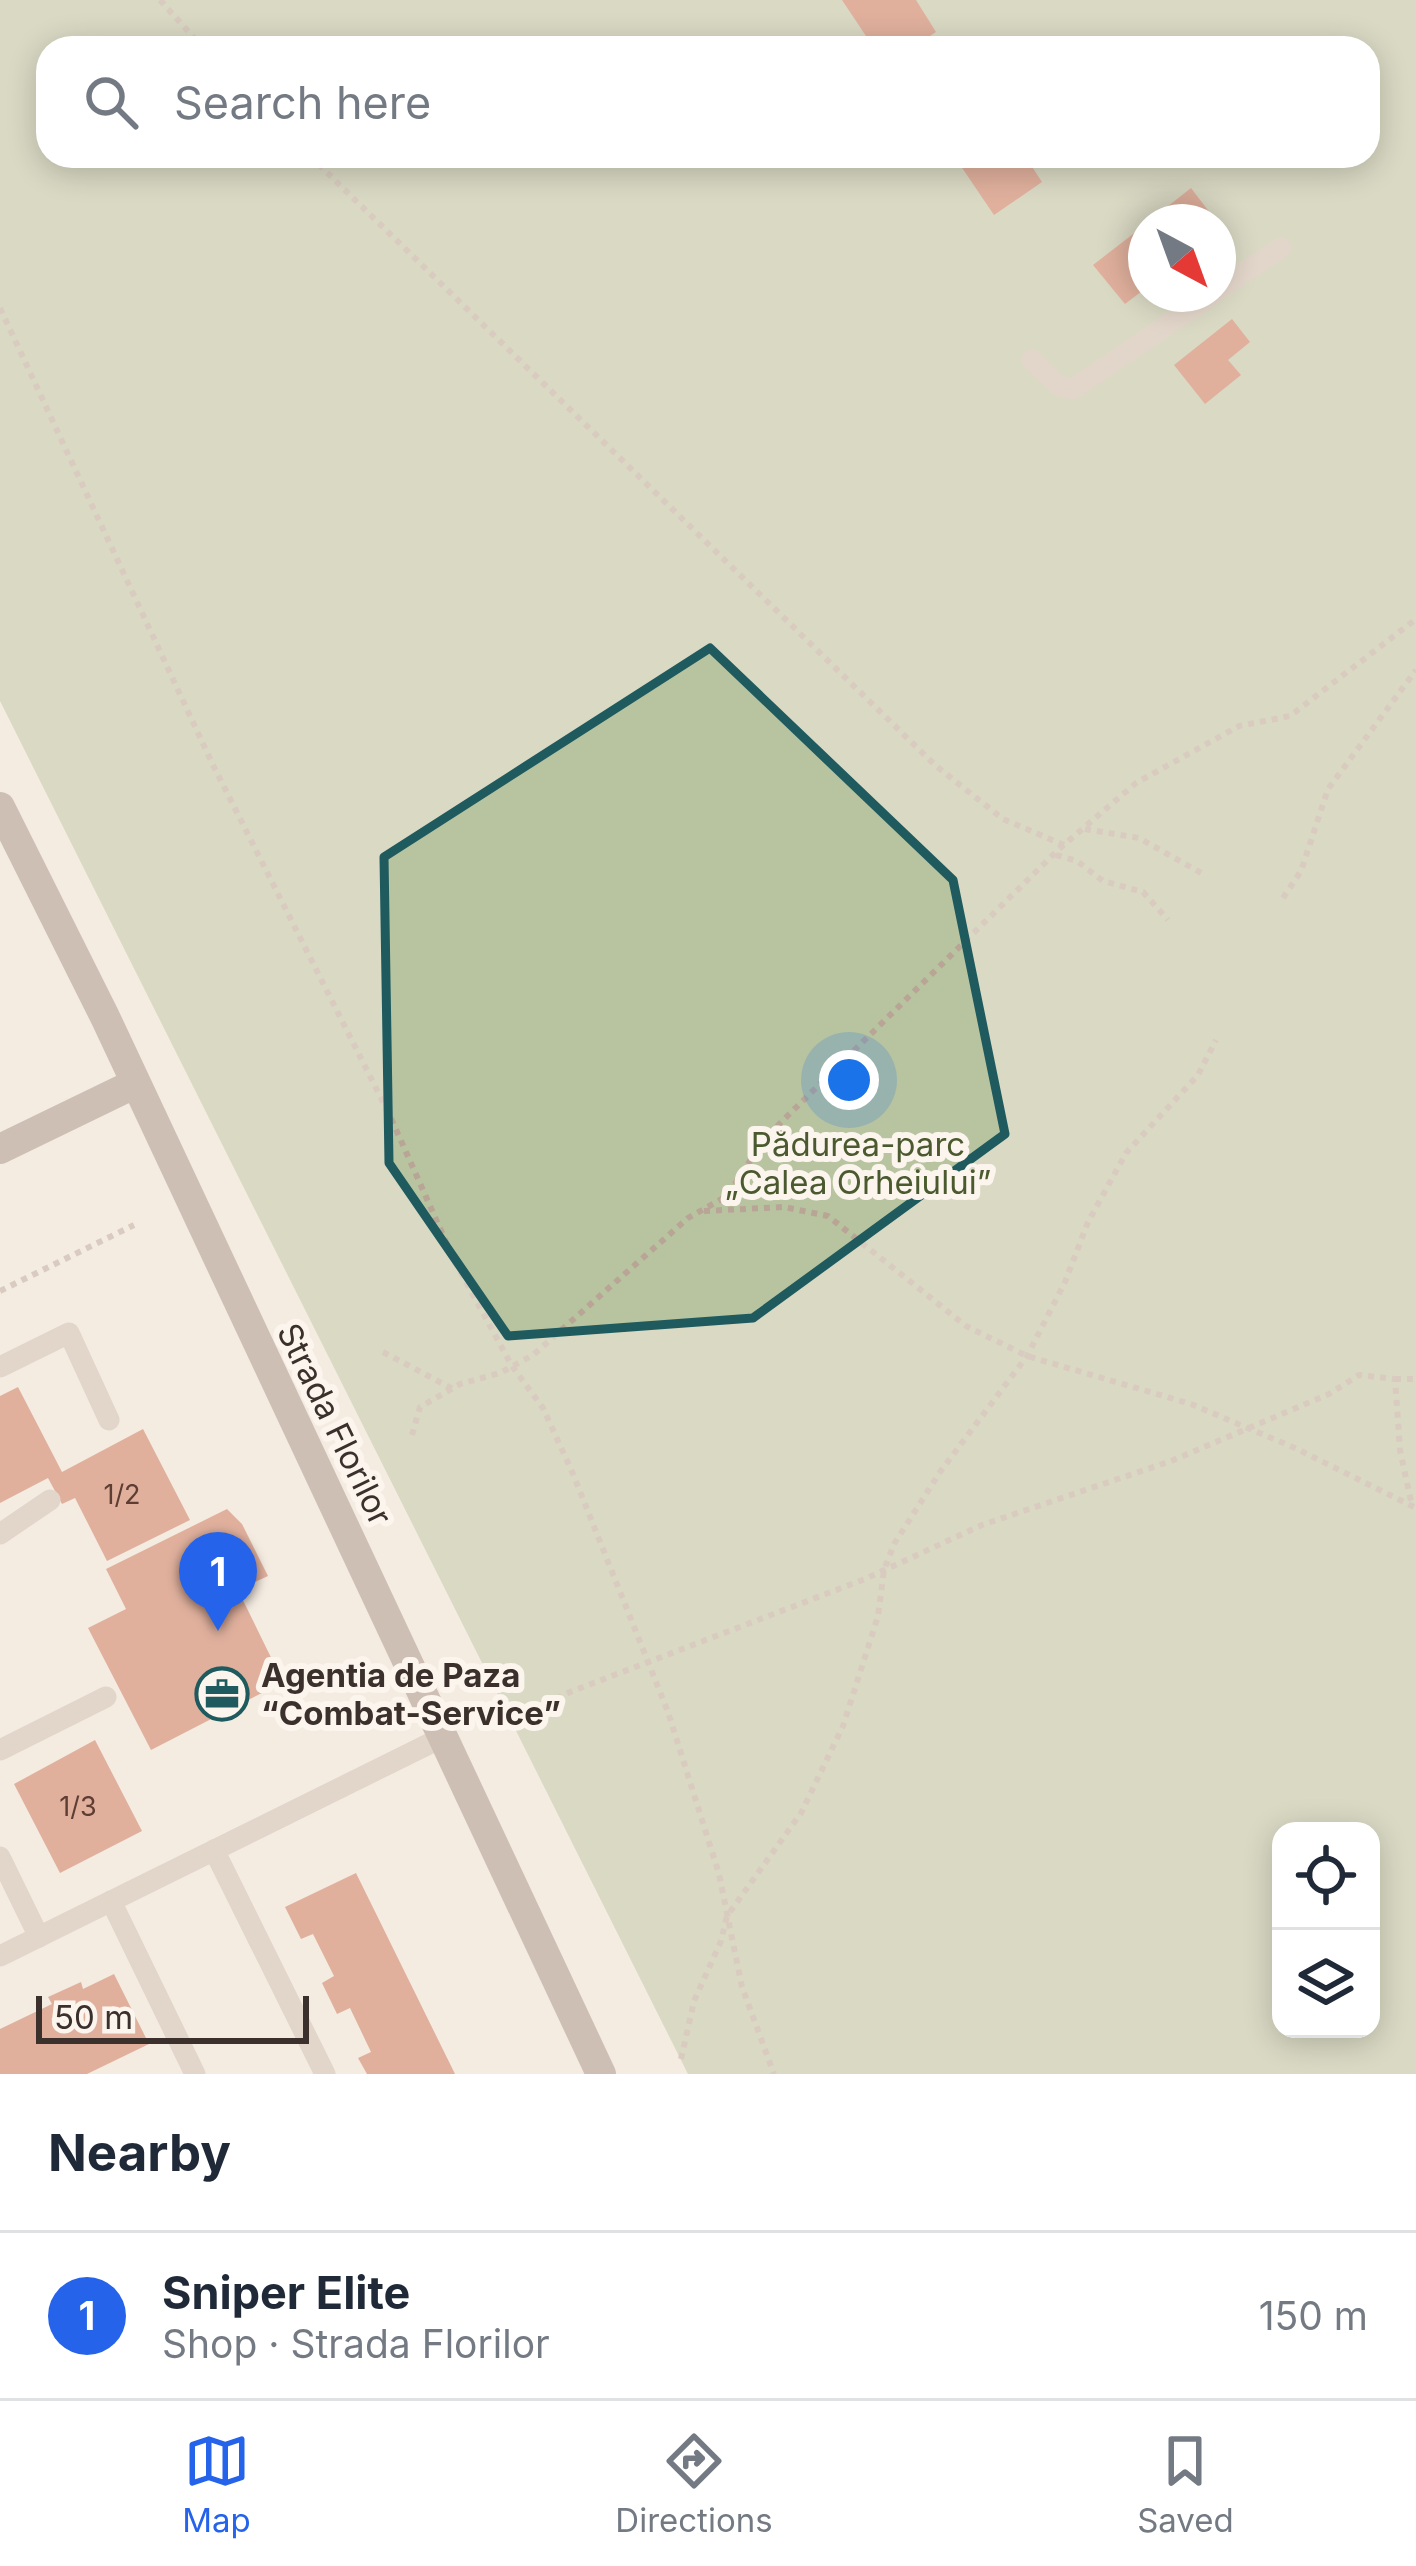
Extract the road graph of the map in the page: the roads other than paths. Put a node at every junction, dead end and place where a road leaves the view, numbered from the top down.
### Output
1 (1281, 248) dead end
2 (1236, 278) edge
3 (1186, 312) edge
4 (1032, 360) dead end
5 (0, 807) edge
6 (134, 1084) junction
7 (0, 1149) edge
8 (0, 1367) edge
9 (109, 1420) dead end
10 (50, 1500) dead end
11 (0, 1534) edge
12 (106, 1697) dead end
13 (445, 1736) junction
14 (0, 1750) edge
15 (214, 1850) junction
16 (0, 1857) edge
17 (111, 1901) junction
18 (39, 1937) junction
19 (0, 1956) edge
20 (194, 2074) edge
21 (325, 2074) edge
22 (601, 2074) edge

1 - 2 lane
3 - 4 lane
5 - 6 main road, Strada Florilor
6 - 7 main road
6 - 13 main road, Strada Florilor
8 - 9 lane
10 - 11 lane
12 - 14 lane
13 - 15 lane
13 - 22 main road, Strada Florilor
15 - 17 lane
15 - 21 lane
16 - 18 lane
17 - 18 lane
17 - 20 lane
18 - 19 lane

